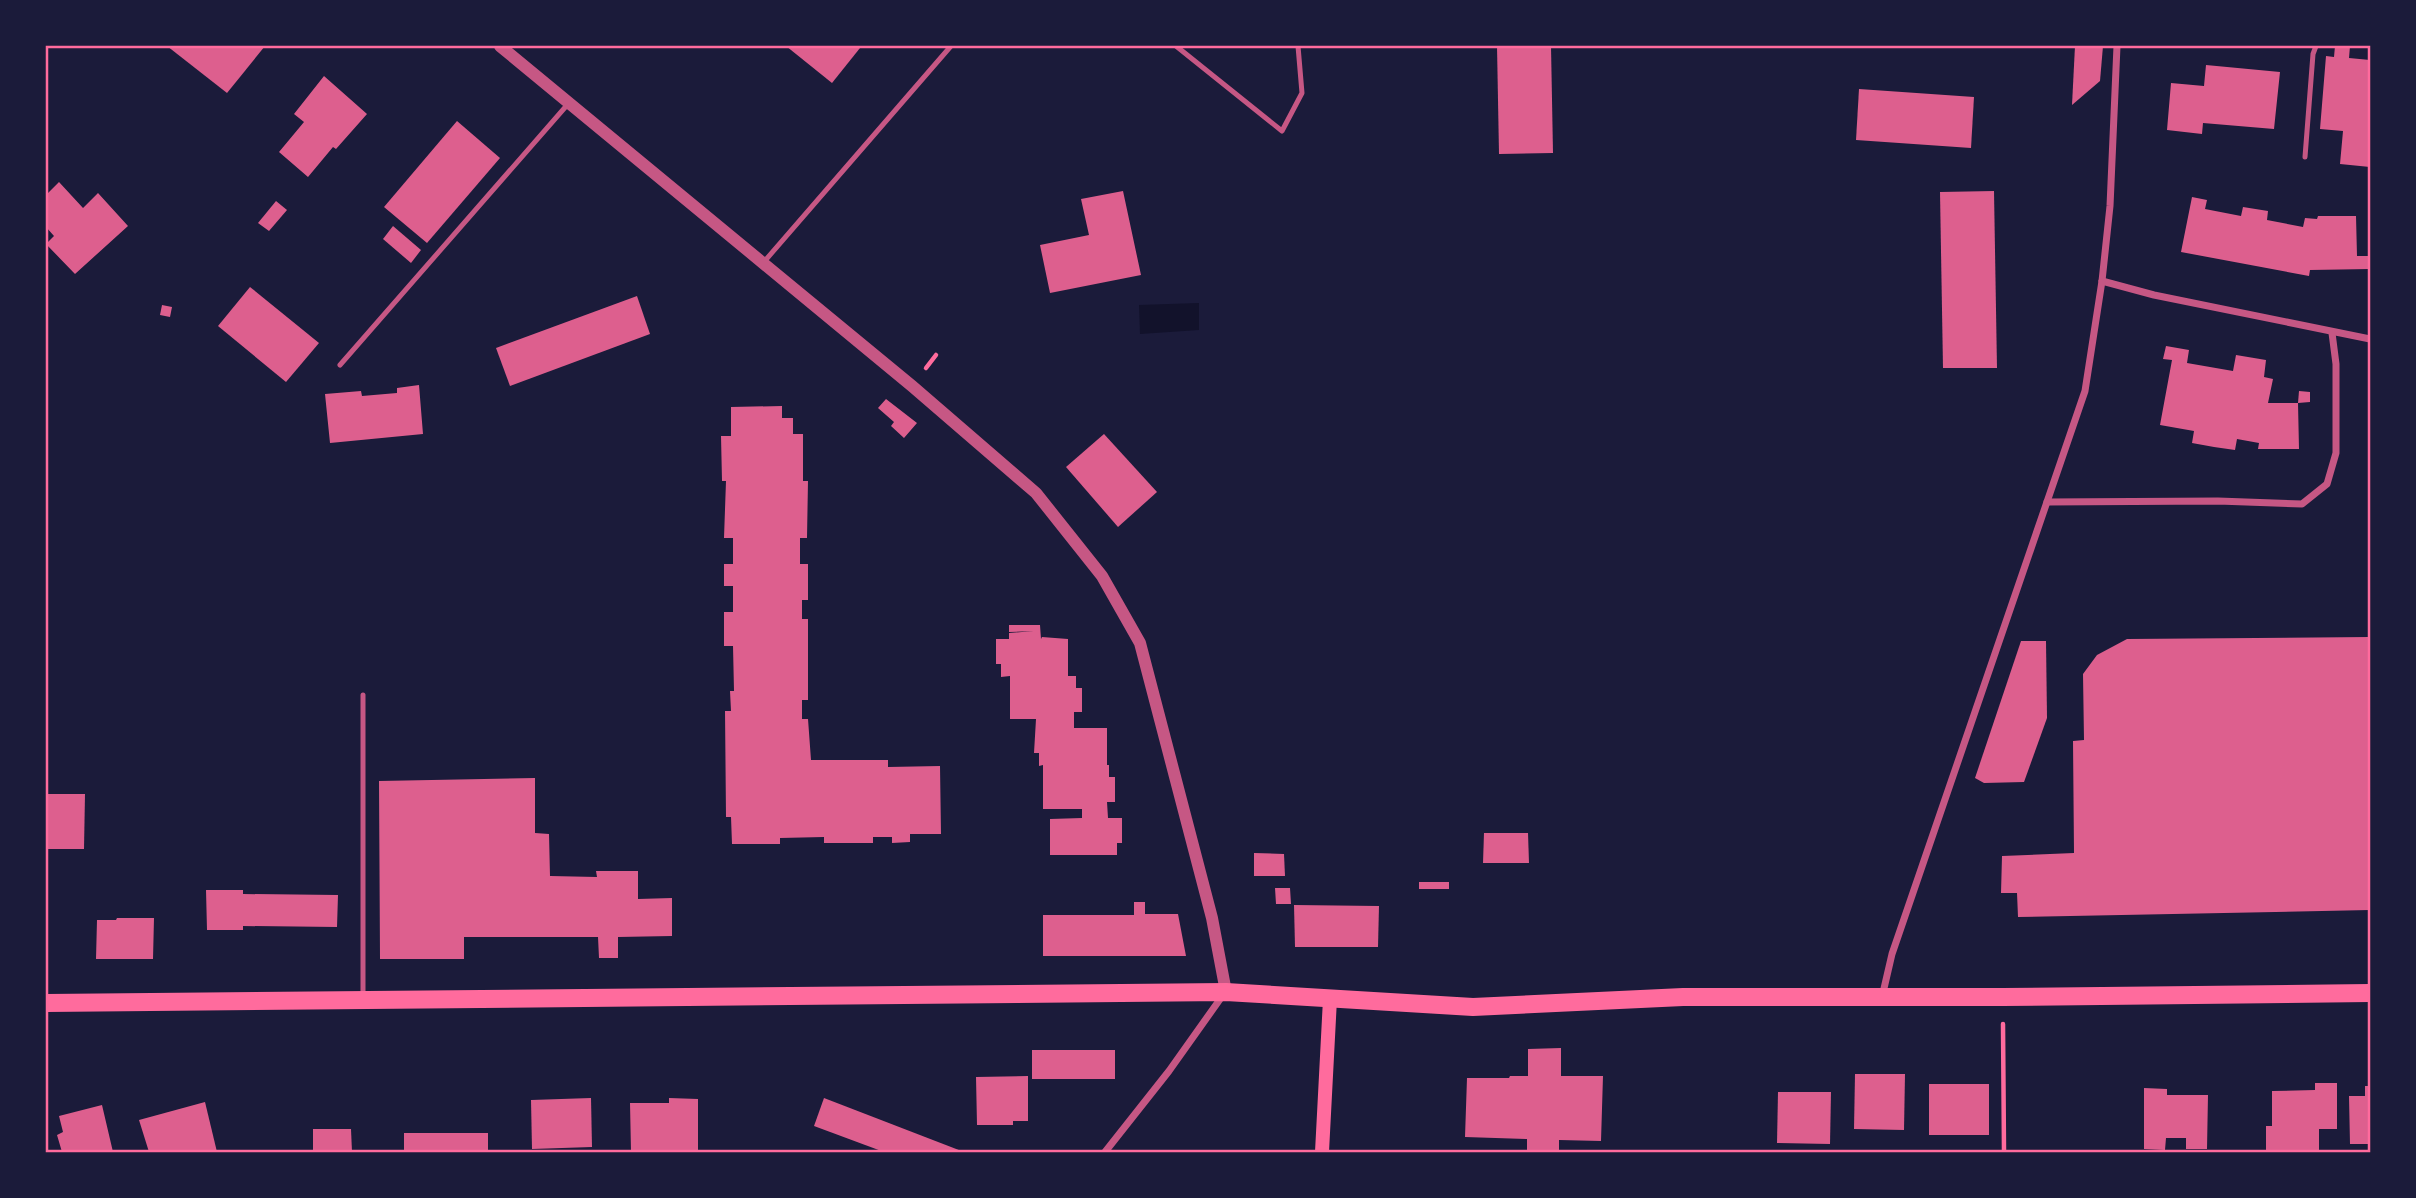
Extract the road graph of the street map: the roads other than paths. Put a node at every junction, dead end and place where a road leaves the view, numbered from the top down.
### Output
1 (500, 46) edge
2 (951, 46) edge
3 (1176, 46) edge
4 (1298, 46) edge
5 (2117, 46) edge
6 (2316, 46) edge
7 (569, 102) junction
8 (2305, 157) dead end
9 (763, 263) junction
10 (2102, 281) junction
11 (2332, 333) junction
12 (2371, 339) edge
13 (340, 365) dead end
14 (2047, 502) junction
15 (363, 695) dead end
16 (1226, 992) junction
17 (2371, 993) edge
18 (1882, 998) junction
19 (1329, 999) junction
20 (363, 1001) junction
21 (46, 1003) edge
22 (1105, 1153) edge
23 (1322, 1153) edge

1 - 7 street
2 - 9 lane
3 - 4 lane
5 - 10 street
6 - 8 lane
7 - 9 street
7 - 13 lane
9 - 16 street
10 - 11 street
10 - 14 street
11 - 12 street
11 - 14 street
14 - 18 street
15 - 20 lane
16 - 19 main road
16 - 20 main road
16 - 22 street
17 - 18 main road
18 - 19 main road
19 - 23 main road
20 - 21 main road

